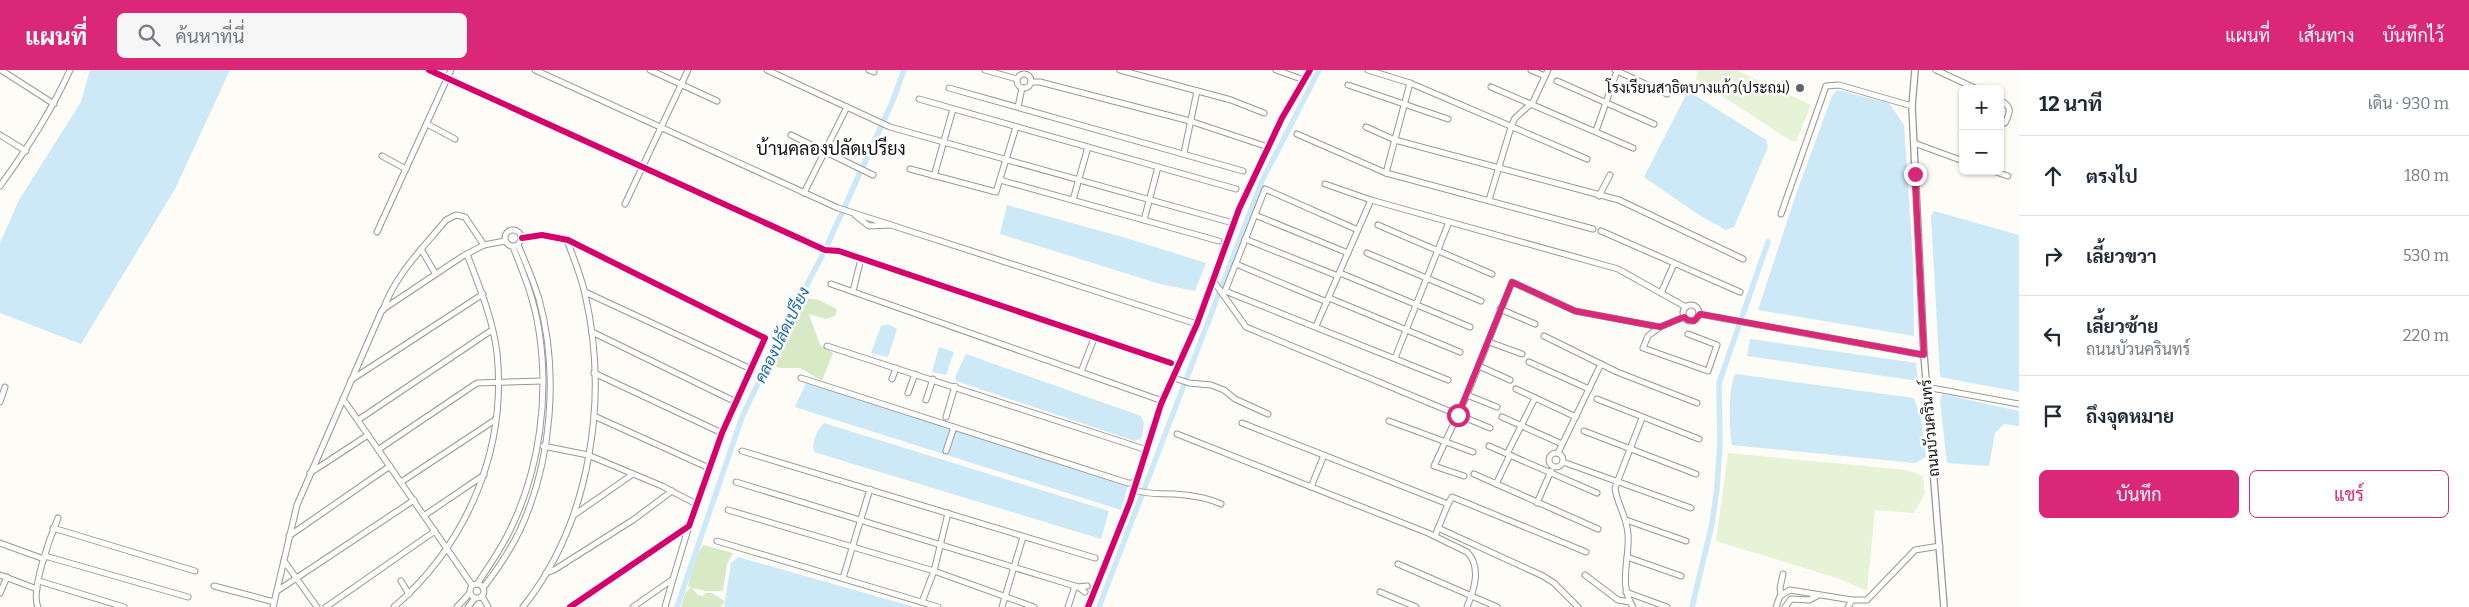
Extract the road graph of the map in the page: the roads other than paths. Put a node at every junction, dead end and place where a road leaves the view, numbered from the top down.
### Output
1 (1, 70) edge
2 (70, 70) edge
3 (428, 70) edge
4 (451, 70) edge
5 (535, 70) edge
6 (650, 70) edge
7 (688, 70) edge
8 (767, 70) edge
9 (985, 70) edge
10 (1120, 70) edge
11 (1276, 70) edge
12 (1310, 70) edge
13 (1368, 70) edge
14 (1532, 70) edge
15 (1548, 70) edge
16 (1915, 70) edge
17 (1936, 70) edge
18 (1616, 71) edge
19 (1027, 72) edge
20 (1545, 76) junction
21 (448, 79) junction
22 (1017, 79) junction
23 (1304, 80) junction
24 (1557, 81) dead end
25 (1031, 82) junction
26 (680, 84) junction
27 (1410, 84) junction
28 (1348, 85) dead end
29 (1968, 85) edge
30 (1491, 87) dead end
31 (948, 88) dead end
32 (1022, 88) junction
33 (1197, 90) junction
34 (1667, 94) dead end
35 (919, 99) dead end
36 (717, 101) dead end
37 (1606, 102) junction
38 (2004, 102) edge
39 (54, 104) junction
40 (1532, 104) junction
41 (1404, 106) junction
42 (1912, 106) junction
43 (847, 107) junction
44 (1018, 107) junction
45 (953, 109) junction
46 (1264, 113) dead end
47 (1448, 119) dead end
48 (1190, 121) junction
49 (2005, 123) dead end
50 (427, 124) junction
51 (1654, 124) dead end
52 (661, 127) junction
53 (1016, 127) junction
54 (1511, 127) junction
55 (1366, 128) dead end
56 (1596, 131) junction
57 (1296, 134) dead end
58 (0, 135) edge
59 (791, 135) dead end
60 (455, 138) dead end
61 (1395, 140) junction
62 (944, 143) junction
63 (1914, 143) junction
64 (1088, 147) junction
65 (1268, 147) junction
66 (1633, 148) dead end
67 (26, 151) junction
68 (825, 151) junction
69 (1184, 153) junction
70 (382, 156) dead end
71 (1587, 159) dead end
72 (1959, 159) edge
73 (1006, 160) junction
74 (1158, 166) junction
75 (642, 167) junction
76 (406, 169) junction
77 (910, 169) dead end
78 (1498, 169) junction
79 (1243, 171) dead end
80 (1386, 172) junction
81 (874, 175) dead end
82 (1610, 175) dead end
83 (2004, 175) edge
84 (934, 176) junction
85 (2008, 176) dead end
86 (1000, 180) junction
87 (1078, 180) junction
88 (1325, 184) dead end
89 (0, 186) edge
90 (1236, 189) dead end
91 (804, 193) junction
92 (1599, 196) junction
93 (1149, 199) junction
94 (1073, 200) junction
95 (1371, 200) junction
96 (1489, 200) junction
97 (625, 204) dead end
98 (1781, 214) dead end
99 (1255, 215) junction
100 (1144, 220) junction
101 (1450, 222) junction
102 (1233, 223) junction
103 (1378, 225) dead end
104 (1594, 229) dead end
105 (1358, 230) junction
106 (1601, 231) dead end
107 (377, 232) dead end
108 (522, 238) junction
109 (1245, 239) junction
110 (505, 240) junction
111 (567, 240) junction
112 (1219, 241) dead end
113 (484, 245) junction
114 (516, 246) junction
115 (421, 250) junction
116 (1438, 251) junction
117 (1367, 253) dead end
118 (467, 254) junction
119 (1348, 254) junction
120 (861, 259) junction
121 (1743, 259) dead end
122 (1236, 264) junction
123 (1674, 264) junction
124 (435, 273) junction
125 (1492, 274) dead end
126 (1339, 275) junction
127 (1427, 278) junction
128 (1212, 279) junction
129 (831, 284) dead end
130 (853, 291) junction
131 (585, 292) junction
132 (1740, 292) dead end
133 (1661, 293) junction
134 (483, 294) junction
135 (1328, 300) junction
136 (1481, 301) dead end
137 (1416, 304) junction
138 (1686, 307) junction
139 (1500, 309) junction
140 (382, 310) junction
141 (1700, 314) junction
142 (1684, 317) junction
143 (1197, 324) junction
144 (1535, 324) dead end
145 (1316, 326) junction
146 (1470, 327) dead end
147 (1660, 327) junction
148 (492, 330) junction
149 (1406, 330) junction
150 (592, 332) junction
151 (1688, 334) dead end
152 (1095, 336) junction
153 (1544, 336) dead end
154 (1489, 342) junction
155 (827, 346) dead end
156 (1460, 352) dead end
157 (1522, 354) dead end
158 (1924, 355) junction
159 (1394, 358) junction
160 (1528, 362) dead end
161 (1171, 363) dead end
162 (1601, 364) junction
163 (1478, 366) junction
164 (896, 368) junction
165 (751, 369) junction
166 (1081, 372) junction
167 (594, 374) junction
168 (916, 374) junction
169 (801, 378) dead end
170 (892, 379) dead end
171 (933, 379) junction
172 (350, 380) junction
173 (1179, 380) junction
174 (1448, 380) dead end
175 (1510, 380) dead end
176 (498, 381) junction
177 (543, 381) junction
178 (955, 386) junction
179 (5, 387) dead end
180 (1926, 387) junction
181 (1589, 389) junction
182 (1516, 390) dead end
183 (908, 394) dead end
184 (1467, 395) junction
185 (1534, 398) junction
186 (1157, 399) dead end
187 (343, 400) junction
188 (926, 400) dead end
189 (1597, 400) dead end
190 (0, 402) edge
191 (736, 402) junction
192 (1697, 403) dead end
193 (2019, 404) edge
194 (1497, 407) dead end
195 (1268, 414) dead end
196 (1458, 415) junction
197 (594, 416) junction
198 (1576, 416) junction
199 (946, 417) dead end
200 (1502, 417) dead end
201 (1642, 418) junction
202 (358, 420) junction
203 (495, 420) junction
204 (1389, 421) dead end
205 (1242, 423) dead end
206 (1522, 425) junction
207 (954, 427) junction
208 (1490, 428) dead end
209 (1584, 431) dead end
210 (722, 433) junction
211 (1177, 434) dead end
212 (368, 435) junction
213 (1699, 439) dead end
214 (1445, 442) junction
215 (538, 444) junction
216 (1562, 444) junction
217 (545, 446) junction
218 (1489, 446) dead end
219 (379, 449) junction
220 (1630, 449) junction
221 (1147, 450) junction
222 (742, 451) dead end
223 (946, 451) dead end
224 (1473, 452) dead end
225 (1558, 453) junction
226 (1508, 454) junction
227 (588, 455) junction
228 (1324, 455) junction
229 (1563, 462) junction
230 (390, 466) junction
231 (709, 468) junction
232 (1551, 469) junction
233 (309, 474) junction
234 (633, 474) junction
235 (1474, 474) dead end
236 (1696, 474) dead end
237 (484, 475) junction
238 (1464, 476) dead end
239 (1616, 481) junction
240 (401, 482) junction
241 (736, 482) dead end
242 (1137, 483) junction
243 (1496, 484) junction
244 (1312, 487) junction
245 (870, 489) junction
246 (672, 491) junction
247 (1140, 492) junction
248 (1597, 493) dead end
249 (414, 500) junction
250 (1537, 503) junction
251 (696, 504) junction
252 (1221, 504) dead end
253 (1448, 504) junction
254 (1691, 508) dead end
255 (728, 510) dead end
256 (948, 513) junction
257 (425, 515) junction
258 (574, 515) junction
259 (58, 518) dead end
260 (862, 519) junction
261 (1626, 520) junction
262 (689, 526) junction
263 (54, 528) junction
264 (1438, 528) junction
265 (1598, 529) dead end
266 (435, 531) junction
267 (289, 536) junction
268 (1435, 536) junction
269 (1023, 537) junction
270 (717, 540) dead end
271 (1686, 541) dead end
272 (0, 543) edge
273 (940, 543) junction
274 (1940, 546) junction
275 (854, 548) junction
276 (448, 549) junction
277 (1586, 552) dead end
278 (1627, 557) junction
279 (44, 558) junction
280 (1095, 558) dead end
281 (284, 561) junction
282 (1398, 564) dead end
283 (1015, 567) junction
284 (195, 571) dead end
285 (934, 571) junction
286 (546, 573) junction
287 (1783, 574) dead end
288 (0, 575) edge
289 (1585, 575) dead end
290 (1681, 576) dead end
291 (7, 577) junction
292 (844, 578) junction
293 (297, 579) junction
294 (673, 579) junction
295 (39, 581) junction
296 (401, 581) dead end
297 (475, 584) junction
298 (214, 586) dead end
299 (1077, 586) junction
300 (483, 588) junction
301 (37, 589) junction
302 (1090, 590) junction
303 (1798, 590) junction
304 (277, 591) junction
305 (1380, 592) dead end
306 (1626, 592) junction
307 (0, 593) edge
308 (470, 593) junction
309 (409, 594) junction
310 (1781, 595) junction
311 (482, 596) junction
312 (1817, 596) junction
313 (188, 597) dead end
314 (1471, 597) junction
315 (476, 598) junction
316 (1005, 598) junction
317 (1798, 600) junction
318 (1852, 600) junction
319 (922, 602) junction
320 (274, 605) edge
321 (1631, 605) edge
322 (38, 607) edge
323 (124, 607) edge
324 (317, 607) edge
325 (326, 607) edge
326 (394, 607) edge
327 (457, 607) edge
328 (468, 607) edge
329 (488, 607) edge
330 (523, 607) edge
331 (570, 607) edge
332 (633, 607) edge
333 (665, 607) edge
334 (938, 607) edge
335 (1002, 607) edge
336 (1034, 607) edge
337 (1068, 607) edge
338 (1088, 607) edge
339 (1416, 607) edge
340 (1467, 607) edge
341 (1497, 607) edge
342 (1578, 607) edge
343 (1667, 607) edge
344 (1776, 607) edge
345 (1785, 607) edge
346 (1848, 607) edge
347 (1944, 607) edge

1 - 39 street
2 - 39 street
3 - 21 street
4 - 21 street
5 - 52 street
6 - 26 street
7 - 26 street
8 - 43 street
9 - 22 street
10 - 33 street
11 - 23 street
12 - 23 street
13 - 27 street
14 - 20 street
15 - 20 street
16 - 42 street, ถนนบัวนครินทร์
17 - 29 street
18 - 34 street
18 - 37 street
19 - 22 street
19 - 25 street
20 - 40 street
21 - 50 street
21 - 75 street
22 - 32 street
23 - 65 street
24 - 37 street
25 - 32 street
25 - 48 street
26 - 36 street
26 - 52 street
27 - 41 street
27 - 54 street
28 - 41 street
30 - 40 street
31 - 44 street
32 - 44 street
33 - 46 street
33 - 48 street
35 - 45 street
37 - 51 street
37 - 56 street
38 - 49 street
39 - 67 street
40 - 54 street
40 - 56 street
41 - 47 street
41 - 61 street
42 - 63 street, ถนนบัวนครินทร์
42 - 98 street
43 - 62 street
43 - 68 street
44 - 69 street
45 - 53 street
45 - 62 street
48 - 65 street
48 - 69 street
50 - 60 street
50 - 76 street
52 - 75 street
52 - 91 street
53 - 64 street
53 - 73 street
54 - 71 street
54 - 78 street
55 - 61 street
56 - 66 street
57 - 80 street
58 - 67 street
59 - 68 street
61 - 78 street
61 - 80 street
62 - 73 street
62 - 84 street
63 - 72 street
63 - 158 street, ถนนบัวนครินทร์
64 - 74 street
64 - 87 street
65 - 102 street
67 - 89 street
68 - 81 street
68 - 91 street
69 - 79 street
70 - 76 street
73 - 86 street
73 - 87 street
74 - 90 street
74 - 93 street
75 - 97 street
75 - 120 street
76 - 107 street
77 - 84 street
78 - 92 street
78 - 96 street
80 - 96 street
82 - 92 street
83 - 85 street
84 - 86 street
86 - 94 street
87 - 93 street
87 - 94 street
88 - 95 street
91 - 143 street
92 - 121 street
93 - 100 street
93 - 102 street
94 - 100 street
95 - 101 street
95 - 105 street
96 - 104 street
99 - 105 street
99 - 109 street
99 - 119 street
100 - 112 street
101 - 116 street
101 - 133 street
102 - 128 street
103 - 116 street
105 - 119 street
106 - 123 street
108 - 110 street
108 - 111 street
108 - 114 street
109 - 122 street
109 - 126 street
110 - 113 street
110 - 114 street
111 - 131 street
111 - 165 street
113 - 115 street
113 - 118 street
114 - 177 street
114 - 217 street
115 - 124 street
115 - 140 street
116 - 125 street
116 - 127 street
117 - 127 street
118 - 124 street
118 - 134 street
119 - 126 street
120 - 130 street
120 - 152 street
122 - 135 street
122 - 145 street
123 - 132 street
123 - 133 street
124 - 140 street
126 - 135 street
126 - 137 street
127 - 136 street
127 - 137 street
128 - 143 street
128 - 196 street
129 - 130 street
130 - 166 street
131 - 150 street
131 - 165 street
133 - 138 street
134 - 148 street
134 - 172 street
135 - 145 street
135 - 149 street
137 - 146 street
137 - 149 street
138 - 141 street
138 - 142 street
139 - 144 street
139 - 147 street
139 - 154 street
140 - 172 street
141 - 142 street
141 - 158 street
142 - 147 street
143 - 173 street
145 - 159 street
147 - 151 street
148 - 176 street
148 - 202 street
149 - 156 street
149 - 159 street
150 - 167 street
150 - 191 street
152 - 161 street
152 - 166 street
153 - 162 street
154 - 157 street
154 - 163 street
155 - 164 street
158 - 180 street, ถนนบัวนครินทร์
159 - 174 street
160 - 181 street
162 - 181 street
162 - 192 street
163 - 175 street
163 - 184 street
164 - 168 street
164 - 170 street
165 - 191 street
166 - 186 street
167 - 197 street
167 - 210 street
168 - 171 street
168 - 183 street
169 - 207 street
171 - 178 street
171 - 188 street
172 - 187 street
173 - 195 street
173 - 221 street
176 - 177 street
176 - 203 street
176 - 219 street
177 - 215 street
178 - 199 street
178 - 221 street
179 - 190 street
180 - 193 street
180 - 274 street, ถนนบัวนครินทร์
181 - 198 street
182 - 185 street
184 - 194 street
184 - 196 street
185 - 198 street
185 - 206 street
187 - 202 street
187 - 233 street
189 - 201 street
191 - 210 street
196 - 208 street
196 - 214 street
197 - 227 street
197 - 231 street
198 - 216 street
200 - 206 street
201 - 213 street
201 - 220 street
202 - 212 street
203 - 237 street
203 - 240 street
204 - 214 street
205 - 228 street
206 - 216 street
206 - 226 street
207 - 223 street
207 - 242 street
209 - 220 street
210 - 231 street
211 - 244 street
212 - 219 street
212 - 233 street
214 - 224 street
214 - 238 street
215 - 217 street
215 - 297 street
216 - 225 street
217 - 227 street
217 - 300 street
218 - 226 street
219 - 230 street
220 - 236 street
220 - 239 street
221 - 242 street
222 - 245 street
225 - 229 street
225 - 232 street
226 - 232 street
226 - 243 street
227 - 234 street
227 - 258 street
228 - 244 street
228 - 253 street
229 - 232 street
229 - 239 street
230 - 240 street
230 - 267 street
231 - 251 street
232 - 248 street
232 - 250 street
233 - 267 street
234 - 246 street
234 - 258 street
235 - 243 street
237 - 257 street
237 - 276 street
239 - 254 street
239 - 261 street
240 - 249 street
241 - 260 street
242 - 247 street
243 - 250 street
244 - 268 street
245 - 256 street
245 - 260 street
246 - 251 street
246 - 286 street
247 - 252 street
247 - 302 street
249 - 257 street
249 - 293 street
250 - 265 street
251 - 262 street
253 - 264 street
253 - 277 street
255 - 275 street
256 - 269 street
256 - 273 street
257 - 266 street
258 - 286 street
259 - 263 street
260 - 273 street
260 - 275 street
261 - 271 street
261 - 278 street
262 - 294 street
262 - 331 street
263 - 279 street
263 - 284 street
264 - 268 street
264 - 342 street
266 - 276 street
266 - 325 street
267 - 281 street
268 - 314 street
269 - 280 street
269 - 283 street
270 - 292 street
272 - 279 street
273 - 283 street
273 - 285 street
274 - 318 street
274 - 347 street, ถนนบัวนครินทร์
275 - 285 street
275 - 292 street
276 - 297 street
276 - 309 street
278 - 290 street
278 - 306 street
279 - 295 street
279 - 313 street
281 - 293 street
281 - 304 street
282 - 314 street
283 - 299 street
283 - 316 street
285 - 316 street
285 - 319 street
286 - 330 street
287 - 310 street
288 - 291 street
289 - 321 street
291 - 301 street
291 - 307 street
292 - 319 street
293 - 304 street
293 - 324 street
294 - 332 street
294 - 333 street
295 - 301 street
295 - 323 street
296 - 309 street
297 - 300 street
297 - 308 street
298 - 320 street
299 - 302 street
299 - 337 street
300 - 311 street
301 - 322 street
302 - 338 street
303 - 310 street
303 - 312 street
303 - 317 street
304 - 320 street
305 - 339 street
306 - 321 street
306 - 343 street
308 - 315 street
308 - 327 street
309 - 326 street
310 - 344 street
311 - 315 street
311 - 329 street
312 - 317 street
312 - 318 street
314 - 340 street
314 - 341 street
315 - 328 street
316 - 335 street
316 - 336 street
317 - 345 street
318 - 346 street
319 - 334 street

